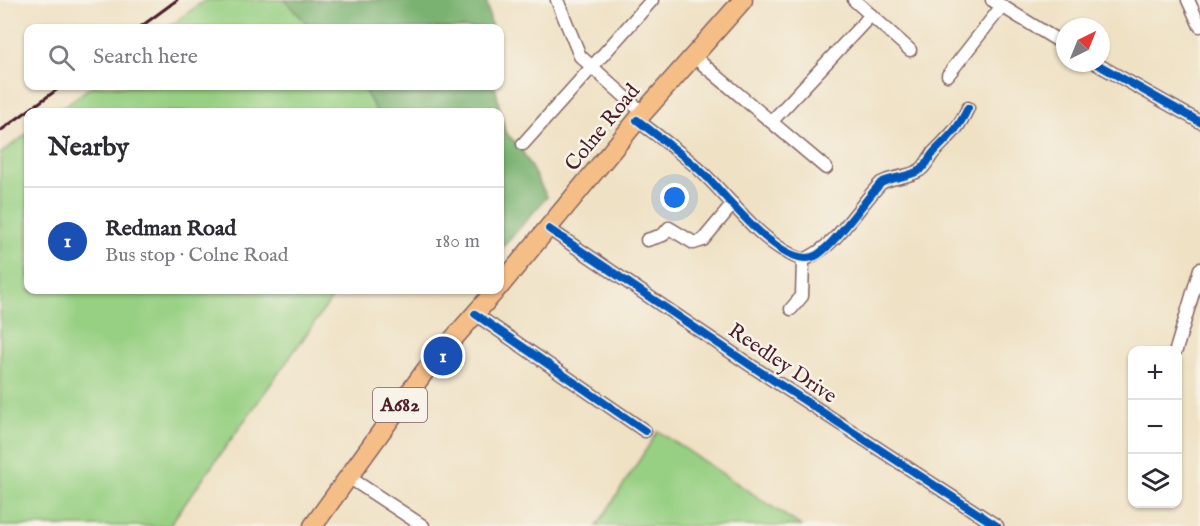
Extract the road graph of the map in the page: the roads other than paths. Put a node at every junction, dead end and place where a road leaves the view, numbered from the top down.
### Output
1 (557, 0) edge
2 (652, 0) edge
3 (743, 0) edge
4 (854, 0) edge
5 (1188, 0) edge
6 (997, 3) edge
7 (871, 15) junction
8 (1200, 26) edge
9 (1056, 39) edge
10 (910, 50) dead end
11 (693, 56) junction
12 (591, 67) junction
13 (1110, 71) edge
14 (948, 75) dead end
15 (969, 108) dead end
16 (640, 116) junction
17 (772, 121) junction
18 (1200, 122) edge
19 (523, 144) dead end
20 (826, 168) dead end
21 (733, 204) junction
22 (549, 229) junction
23 (647, 240) dead end
24 (803, 260) junction
25 (1200, 269) edge
26 (504, 281) edge
27 (492, 294) edge
28 (1195, 307) edge
29 (791, 309) dead end
30 (475, 314) junction
31 (1178, 346) edge
32 (645, 431) dead end
33 (348, 476) junction
34 (313, 526) edge
35 (423, 526) edge
36 (997, 526) edge

1 - 12 street
2 - 12 street
3 - 11 highway, Colne Road
4 - 7 street
5 - 8 street
6 - 9 street
6 - 14 street
7 - 10 street
7 - 17 street
11 - 16 highway, Colne Road
11 - 17 street
12 - 16 street
12 - 19 street
13 - 18 street
15 - 24 street
16 - 21 street
16 - 22 highway, Colne Road
17 - 20 street
21 - 23 street
21 - 24 street
22 - 26 highway, Colne Road
22 - 36 street, Reedley Drive
24 - 29 street
25 - 28 street
27 - 30 highway, A682
28 - 31 street
30 - 32 street
30 - 33 highway, A682
33 - 34 highway, A682
33 - 35 street

